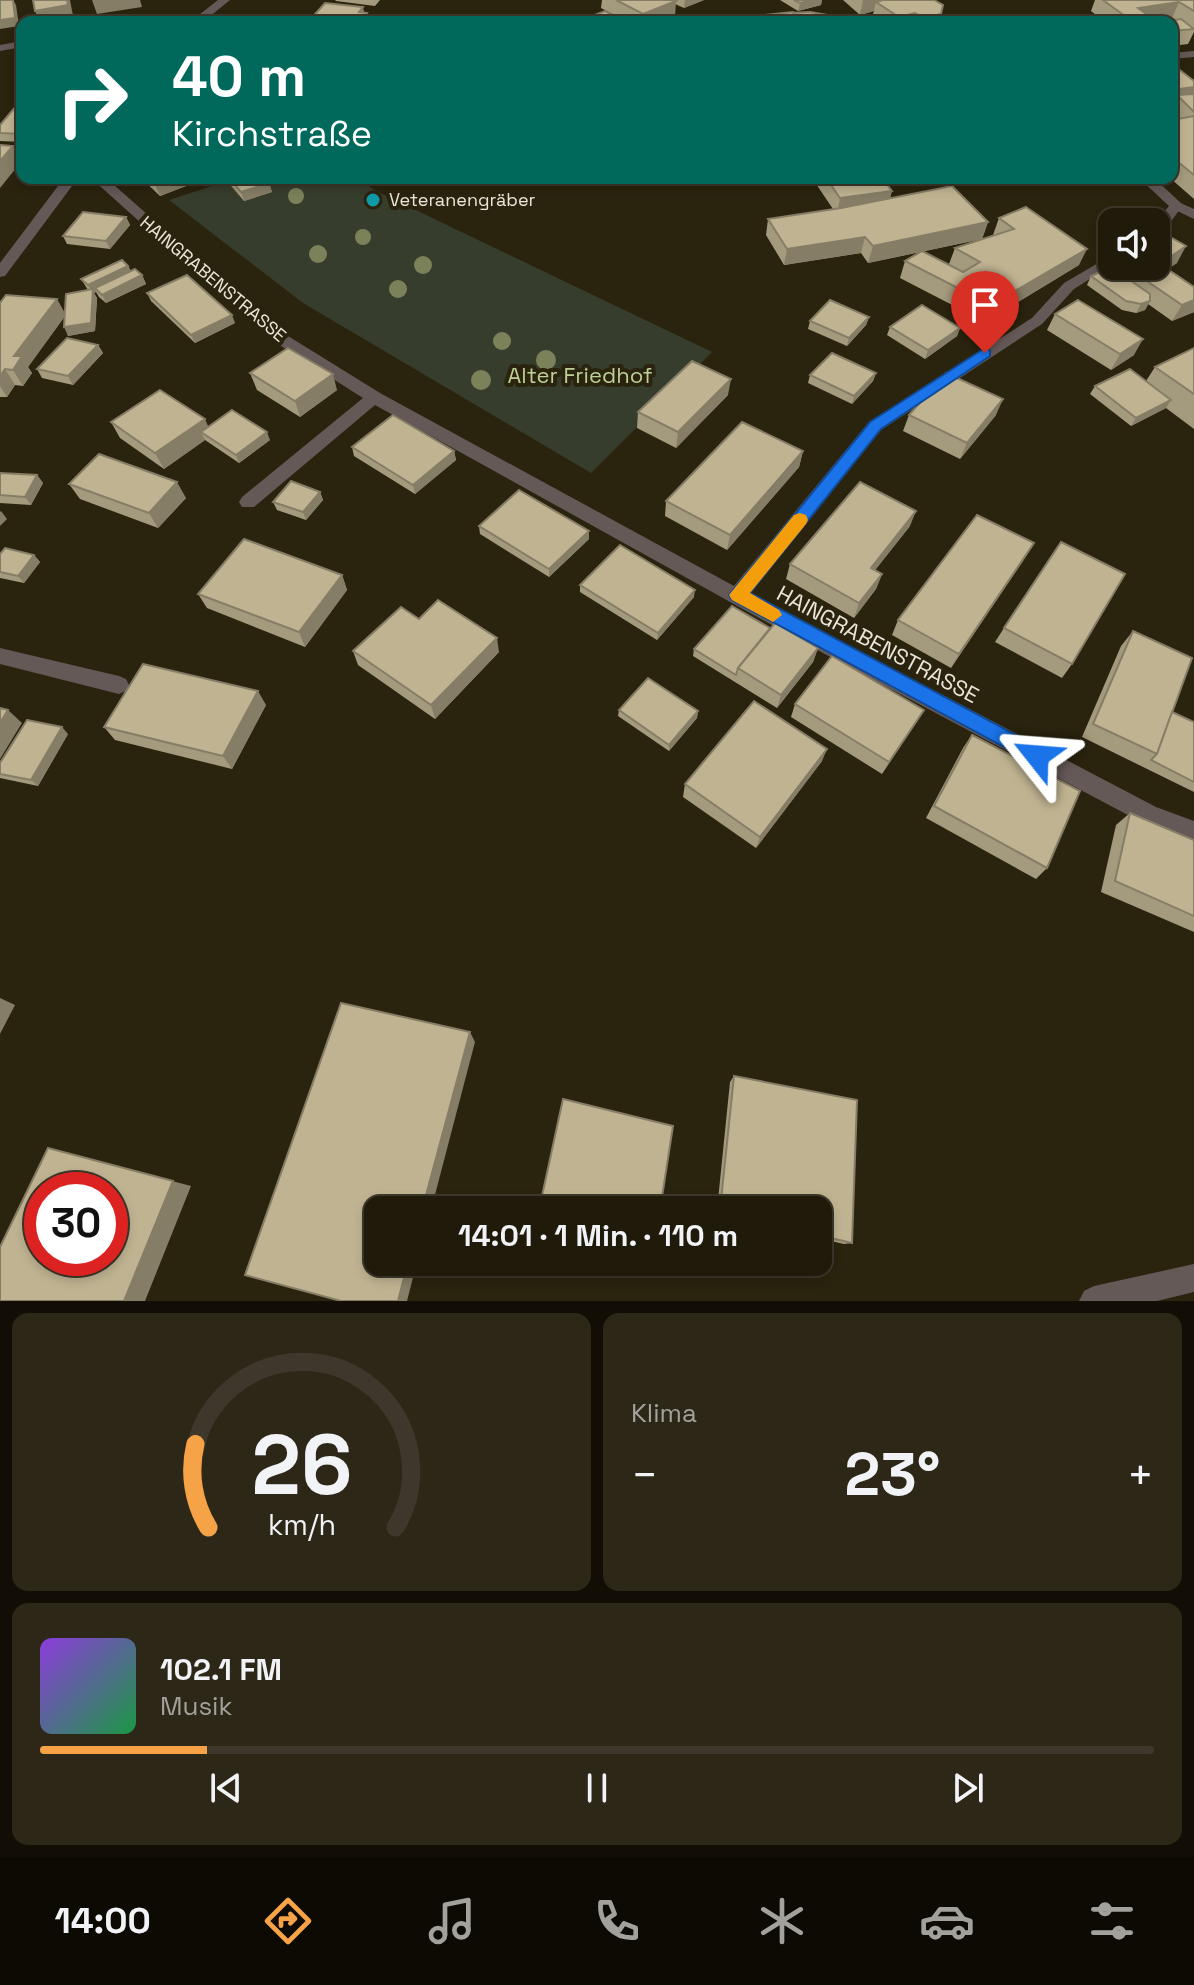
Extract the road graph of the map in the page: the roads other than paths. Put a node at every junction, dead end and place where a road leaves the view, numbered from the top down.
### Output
1 (225, 0) edge
2 (204, 16) edge
3 (67, 184) edge
4 (105, 184) edge
5 (1153, 184) edge
6 (1176, 205) junction
7 (1170, 213) edge
8 (1194, 215) edge
9 (1098, 265) edge
10 (0, 273) edge
11 (374, 397) junction
12 (248, 502) dead end
13 (738, 595) junction
14 (0, 656) edge
15 (119, 685) dead end
16 (1194, 832) edge
17 (1194, 1278) edge
18 (1094, 1301) edge

1 - 2 street
3 - 10 street
4 - 11 street, HAINGRABENSTRASSE
5 - 6 street
6 - 7 street
6 - 8 street
9 - 13 street
11 - 12 street
11 - 13 street, HAINGRABENSTRASSE
13 - 16 street, HAINGRABENSTRASSE
14 - 15 street
17 - 18 street

